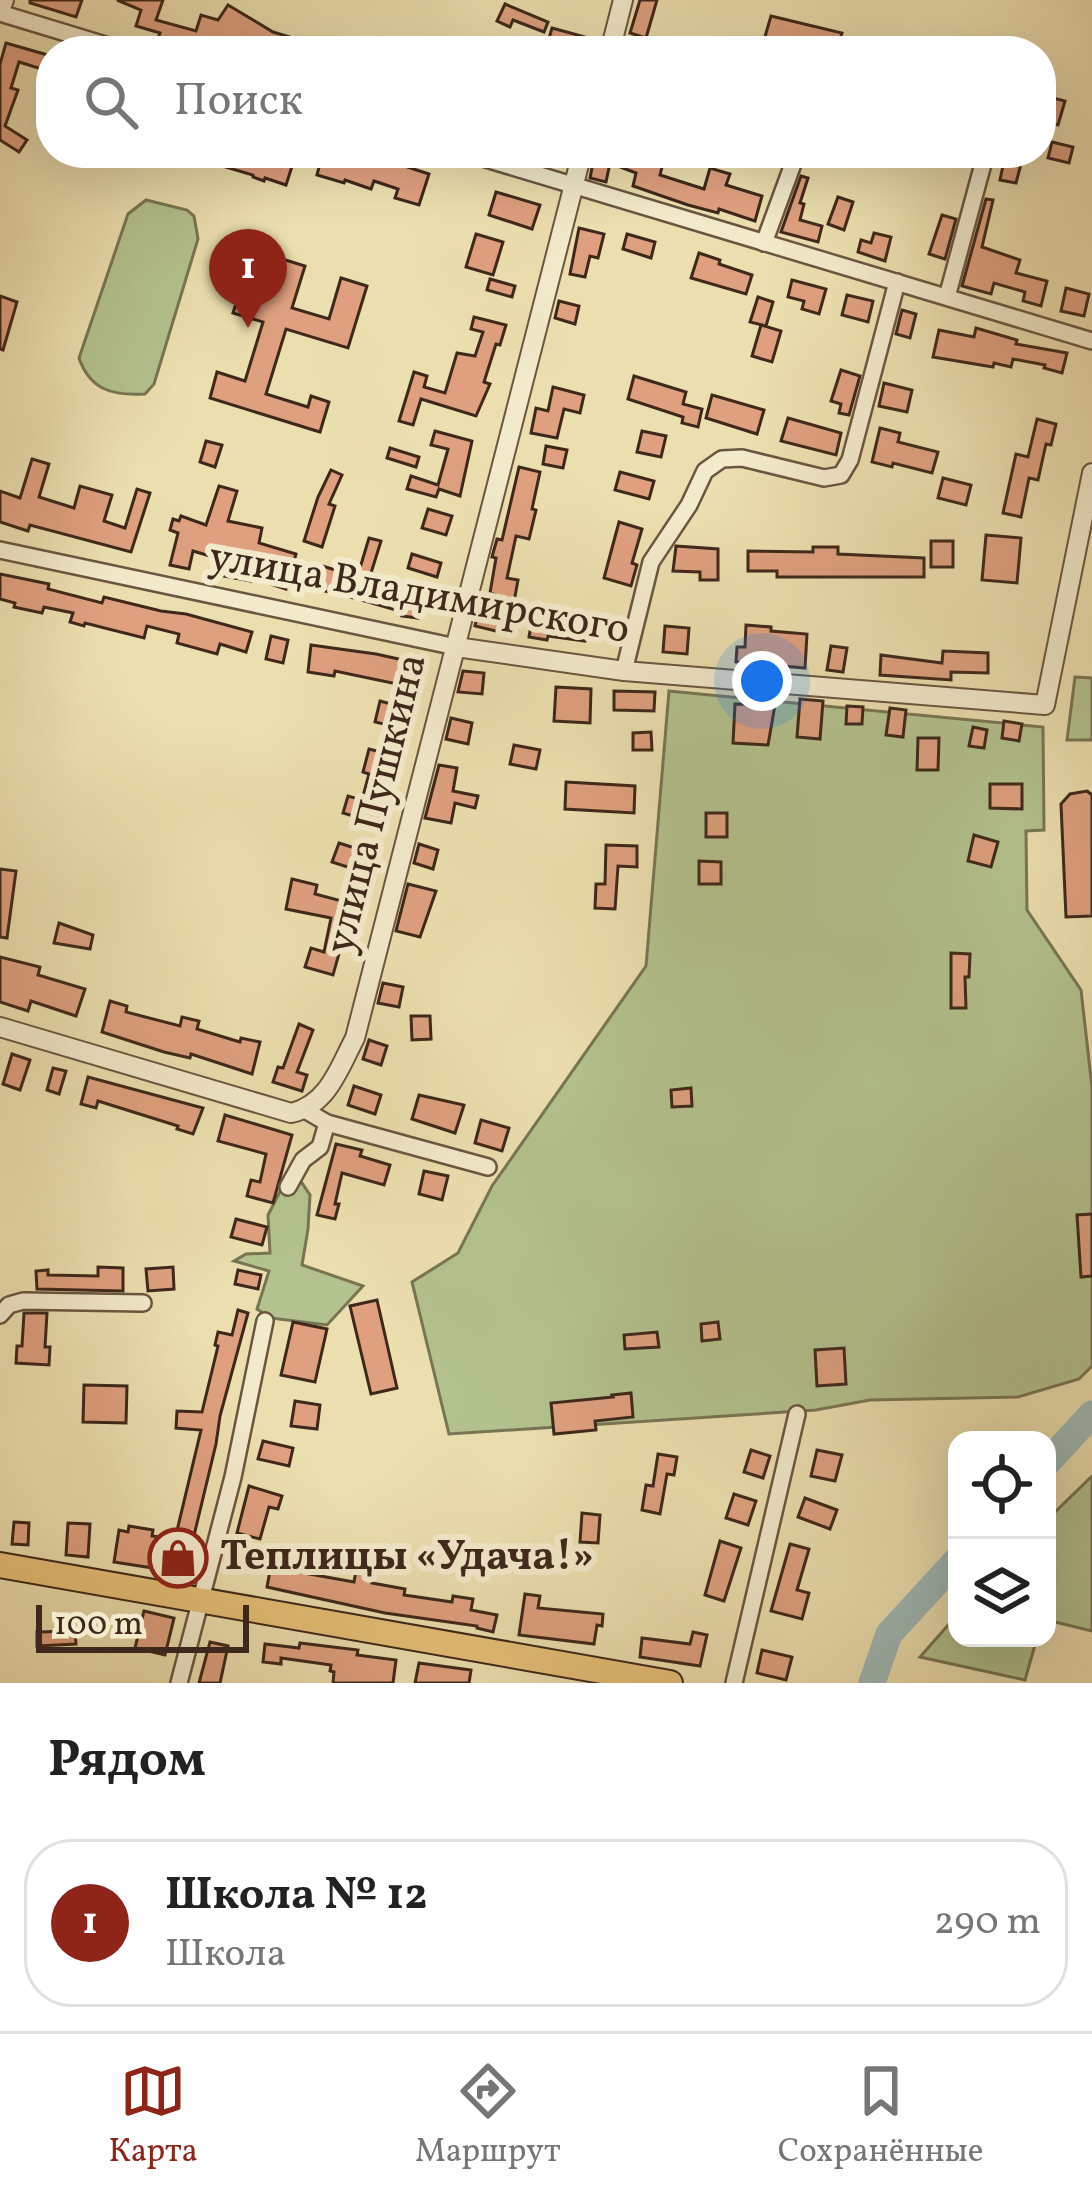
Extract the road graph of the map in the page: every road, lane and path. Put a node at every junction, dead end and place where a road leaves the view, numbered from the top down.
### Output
1 (4, 0) edge
2 (623, 0) edge
3 (0, 12) edge
4 (77, 36) edge
5 (614, 36) edge
6 (517, 168) edge
7 (578, 168) edge
8 (792, 168) edge
9 (982, 168) edge
10 (574, 185) junction
11 (764, 243) junction
12 (897, 282) junction
13 (946, 297) junction
14 (1092, 341) edge
15 (1092, 473) edge
16 (0, 550) edge
17 (455, 647) junction
18 (624, 670) junction
19 (0, 1027) edge
20 (304, 1110) junction
21 (327, 1123) junction
22 (488, 1167) dead end
23 (288, 1187) dead end
24 (142, 1303) dead end
25 (0, 1315) edge
26 (265, 1321) dead end
27 (797, 1414) dead end
28 (0, 1564) edge
29 (202, 1601) junction
30 (179, 1683) edge
31 (670, 1683) edge
32 (734, 1683) edge

1 - 3 street
2 - 5 street
3 - 4 street
6 - 10 street
7 - 10 street, улица Пушкина
8 - 11 street
9 - 13 street
10 - 11 street
10 - 17 street, улица Пушкина
11 - 12 street
12 - 13 street
12 - 18 street
13 - 14 street
15 - 18 street, улица Владимирского
16 - 17 street, улица Владимирского
17 - 18 street, улица Владимирского
17 - 20 street, улица Пушкина
19 - 20 street
20 - 21 street
21 - 22 street
21 - 23 street
24 - 25 street
26 - 29 street
27 - 32 street
28 - 29 main road
29 - 30 street
29 - 31 main road

